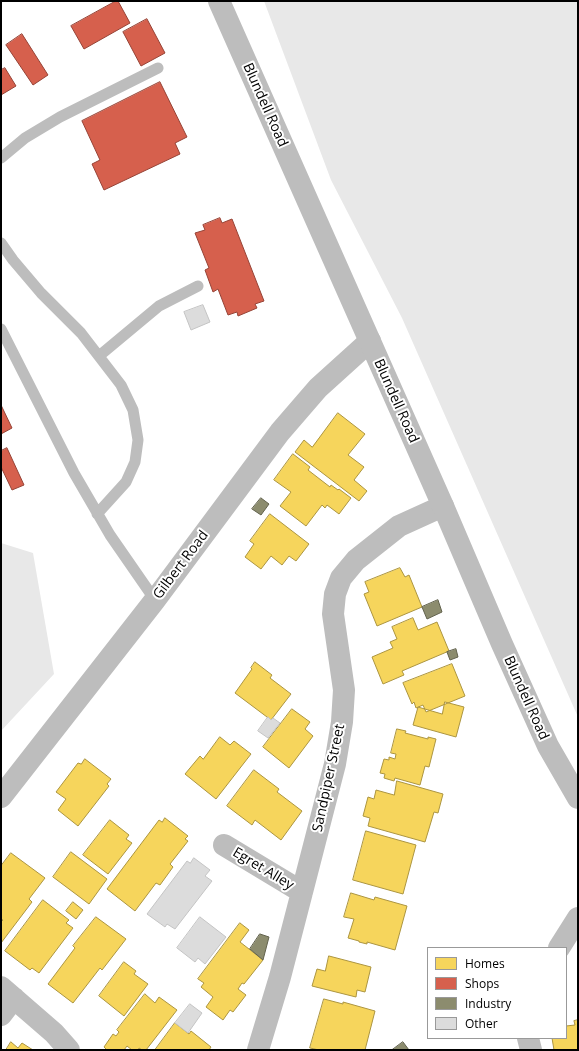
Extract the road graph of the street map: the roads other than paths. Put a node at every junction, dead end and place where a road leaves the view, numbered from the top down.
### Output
1 (219, 1) edge
2 (158, 68) dead end
3 (1, 158) edge
4 (1, 243) edge
5 (198, 286) dead end
6 (1, 329) edge
7 (370, 341) junction
8 (99, 356) junction
9 (443, 506) junction
10 (97, 514) junction
11 (155, 600) junction
12 (1, 796) edge
13 (578, 798) edge
14 (224, 845) dead end
15 (302, 892) junction
16 (578, 918) edge
17 (560, 947) edge
18 (8, 992) edge
19 (1, 1015) edge
20 (528, 1039) edge
21 (69, 1050) edge
22 (258, 1050) edge
23 (531, 1050) edge

1 - 7 street, Blundell Road
2 - 3 lane
4 - 8 lane
5 - 8 lane
6 - 10 lane
7 - 9 street, Blundell Road
7 - 11 street, Gilbert Road
8 - 10 lane
9 - 13 street, Blundell Road
9 - 15 street, Sandpiper Street
10 - 11 lane
11 - 12 street, Gilbert Road
14 - 15 street, Egret Alley
15 - 22 street, Sandpiper Street
16 - 17 street
18 - 19 street
18 - 21 street
20 - 23 street

